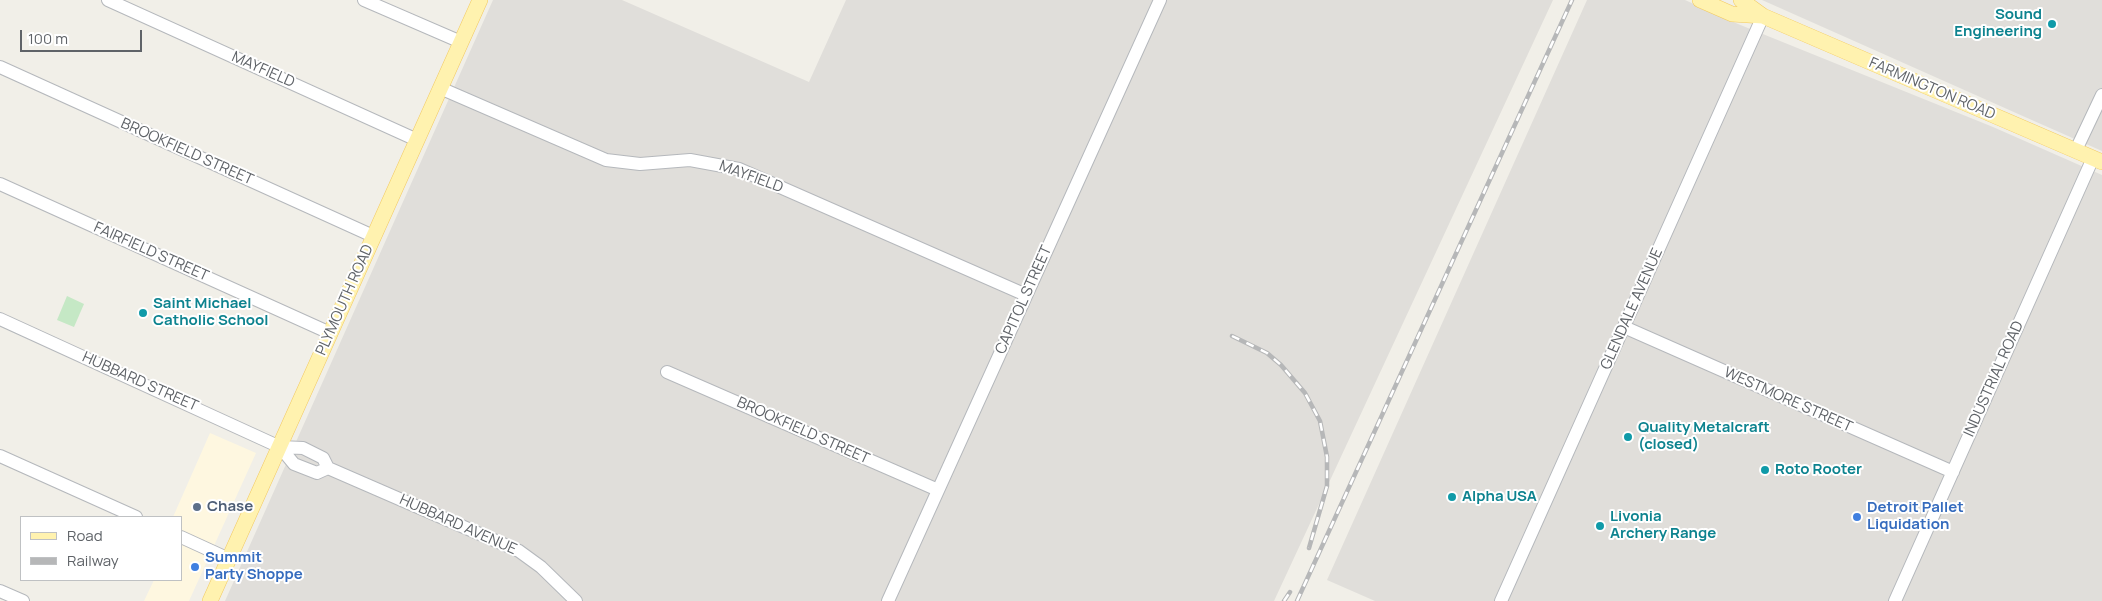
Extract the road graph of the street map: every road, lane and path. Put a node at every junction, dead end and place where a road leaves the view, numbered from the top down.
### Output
1 (108, 0) edge
2 (364, 0) edge
3 (480, 0) edge
4 (1160, 0) edge
5 (1700, 0) edge
6 (1741, 0) edge
7 (1763, 16) junction
8 (461, 42) junction
9 (0, 67) edge
10 (440, 88) junction
11 (2102, 95) edge
12 (417, 140) junction
13 (2076, 150) junction
14 (2098, 160) edge
15 (0, 184) edge
16 (373, 236) junction
17 (1026, 295) junction
18 (0, 319) edge
19 (1624, 327) junction
20 (330, 333) junction
21 (667, 372) dead end
22 (280, 447) junction
23 (0, 456) edge
24 (328, 468) junction
25 (1953, 472) junction
26 (938, 490) junction
27 (134, 516) edge
28 (182, 537) edge
29 (229, 559) junction
30 (0, 591) edge
31 (23, 601) edge
32 (210, 601) edge
33 (576, 601) edge
34 (888, 601) edge
35 (1500, 601) edge
36 (1895, 601) edge

1 - 12 street, MAYFIELD
2 - 8 street
3 - 8 main road, PLYMOUTH ROAD
4 - 17 street, CAPITOL STREET
5 - 7 main road, FARMINGTON ROAD
6 - 7 main road, FARMINGTON ROAD
7 - 13 main road, FARMINGTON ROAD
7 - 19 street, GLENDALE AVENUE
8 - 10 main road, PLYMOUTH ROAD
9 - 16 street, BROOKFIELD STREET
10 - 12 main road, PLYMOUTH ROAD
10 - 17 street, MAYFIELD
11 - 13 street
12 - 16 main road, PLYMOUTH ROAD
13 - 14 main road, FARMINGTON ROAD
14 - 25 street, INDUSTRIAL ROAD
15 - 20 street, FAIRFIELD STREET
16 - 20 main road, PLYMOUTH ROAD
17 - 26 street, CAPITOL STREET
18 - 22 street, HUBBARD STREET
19 - 25 street, WESTMORE STREET
19 - 35 street, GLENDALE AVENUE
20 - 22 main road, PLYMOUTH ROAD
21 - 26 street, BROOKFIELD STREET
22 - 24 street, HUBBARD AVENUE
22 - 24 street, HUBBARD AVENUE
22 - 29 main road, PLYMOUTH ROAD
23 - 27 street
24 - 33 street, HUBBARD AVENUE
25 - 36 street, INDUSTRIAL ROAD
26 - 34 street, CAPITOL STREET
28 - 29 street
29 - 32 main road, PLYMOUTH ROAD
30 - 31 street

